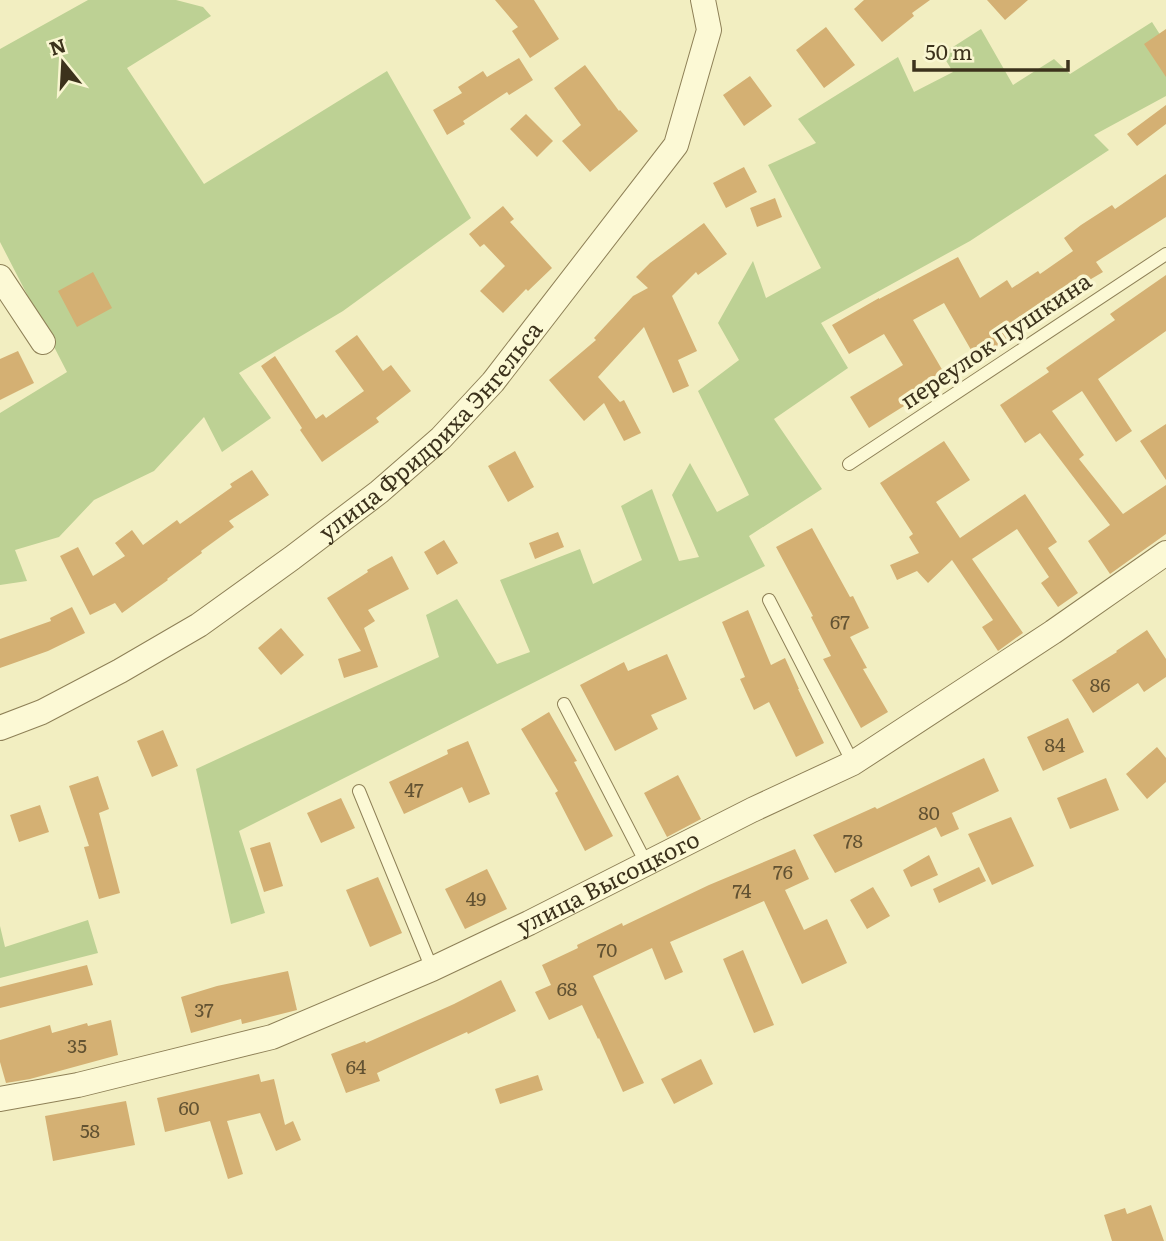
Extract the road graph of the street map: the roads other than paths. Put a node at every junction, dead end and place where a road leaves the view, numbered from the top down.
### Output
1 (704, 0) edge
2 (1166, 254) edge
3 (0, 277) edge
4 (43, 342) dead end
5 (849, 464) dead end
6 (1166, 552) edge
7 (769, 600) dead end
8 (564, 704) dead end
9 (0, 729) edge
10 (853, 762) junction
11 (359, 791) dead end
12 (646, 863) junction
13 (432, 970) junction
14 (0, 1099) edge

1 - 9 street, улица Фридриха Энгельса
2 - 5 lane, переулок Пушкина
3 - 4 street
6 - 10 street, улица Высоцкого
7 - 10 lane
8 - 12 lane
10 - 12 street, улица Высоцкого
11 - 13 lane
12 - 13 street, улица Высоцкого
13 - 14 street, улица Высоцкого

